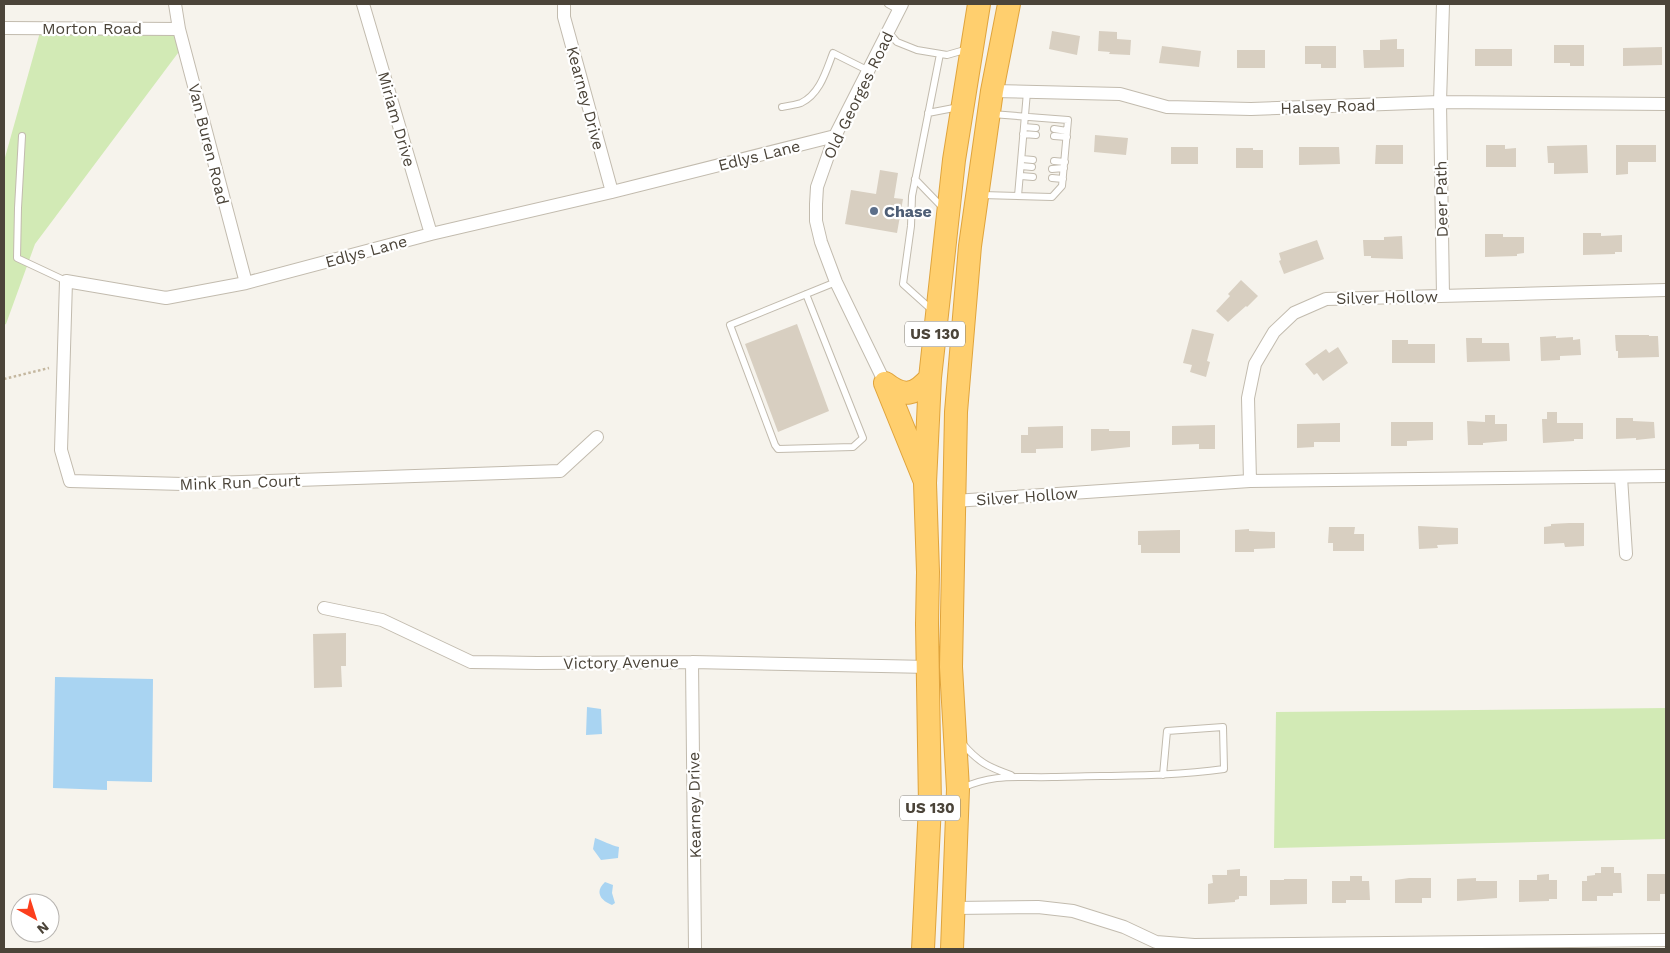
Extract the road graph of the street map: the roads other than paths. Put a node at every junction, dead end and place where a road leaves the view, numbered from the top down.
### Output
1 (175, 4) edge
2 (363, 4) edge
3 (564, 4) edge
4 (979, 4) edge
5 (1009, 4) edge
6 (1443, 4) edge
7 (897, 6) edge
8 (4, 28) edge
9 (180, 29) junction
10 (888, 32) junction
11 (972, 48) junction
12 (940, 54) junction
13 (868, 71) junction
14 (992, 90) junction
15 (1027, 92) junction
16 (1440, 102) junction
17 (1666, 104) edge
18 (962, 106) junction
19 (782, 107) dead end
20 (928, 113) junction
21 (989, 114) junction
22 (1024, 117) junction
23 (1023, 130) junction
24 (1036, 132) dead end
25 (1054, 132) dead end
26 (1067, 134) junction
27 (22, 136) dead end
28 (835, 136) junction
29 (1054, 161) dead end
30 (1022, 162) junction
31 (1033, 163) dead end
32 (1064, 165) junction
33 (1052, 169) dead end
34 (1021, 176) junction
35 (1033, 177) dead end
36 (1052, 178) dead end
37 (915, 179) junction
38 (1063, 179) junction
39 (612, 192) junction
40 (977, 195) junction
41 (1018, 196) junction
42 (948, 214) junction
43 (431, 234) junction
44 (66, 281) junction
45 (836, 282) junction
46 (246, 283) junction
47 (1666, 290) edge
48 (806, 294) junction
49 (1443, 296) junction
50 (937, 315) junction
51 (930, 378) junction
52 (884, 383) junction
53 (597, 437) dead end
54 (1666, 476) edge
55 (1620, 477) junction
56 (1250, 481) junction
57 (925, 483) junction
58 (954, 501) junction
59 (1626, 554) dead end
60 (324, 608) dead end
61 (692, 662) junction
62 (940, 667) junction
63 (955, 736) junction
64 (1163, 775) junction
65 (1012, 776) junction
66 (958, 789) junction
67 (954, 908) junction
68 (1666, 940) edge
69 (695, 949) edge
70 (924, 949) edge
71 (952, 949) edge

1 - 9 street, Van Buren Road
2 - 43 street, Miriam Drive
3 - 39 street, Kearney Drive
4 - 11 highway, US 130
5 - 14 highway, US 130
6 - 16 street, Deer Path
7 - 10 street, Old Georges Road
8 - 9 street, Morton Road
9 - 46 street, Van Buren Road
10 - 12 lane
10 - 13 street, Old Georges Road
11 - 12 lane
11 - 18 highway, US 130
12 - 20 lane
13 - 19 lane
13 - 28 street, Old Georges Road
14 - 15 street, Halsey Road
14 - 21 highway, US 130
15 - 16 street, Halsey Road
15 - 22 lane
16 - 17 street, Halsey Road
16 - 49 street, Deer Path
18 - 20 lane
18 - 42 highway, US 130
20 - 37 lane
21 - 22 lane
21 - 40 highway, US 130
22 - 23 lane
22 - 26 lane
23 - 24 lane
23 - 30 lane
25 - 26 lane
26 - 32 lane
27 - 44 lane, Edlys Lane
28 - 39 street, Edlys Lane
28 - 45 street, Old Georges Road
29 - 32 lane
30 - 31 lane
30 - 34 lane
32 - 33 lane
32 - 38 lane
34 - 35 lane
34 - 41 lane
36 - 38 lane
37 - 42 lane
37 - 50 lane
38 - 41 lane
39 - 43 street, Edlys Lane
40 - 41 lane
40 - 58 highway, US 130
42 - 50 highway, US 130
43 - 46 street, Edlys Lane
44 - 46 street, Edlys Lane
44 - 53 street, Mink Run Court
45 - 48 lane
45 - 52 street, Old Georges Road
47 - 49 street, Silver Hollow
48 - 48 lane
49 - 56 street, Silver Hollow
50 - 51 highway, US 130
51 - 52 highway
51 - 57 highway, US 130
52 - 57 highway
54 - 55 street, Silver Hollow
55 - 56 street, Silver Hollow
55 - 59 street
56 - 58 street, Silver Hollow
57 - 62 highway, US 130
58 - 62 highway, US 130
60 - 61 street, Victory Avenue
61 - 62 street, Victory Avenue
61 - 69 street, Kearney Drive
62 - 63 highway, US 130
62 - 70 highway, US 130
63 - 65 lane
63 - 66 highway, US 130
64 - 64 lane
64 - 65 lane
65 - 66 lane
66 - 67 highway, US 130
67 - 68 street
67 - 71 highway, US 130

